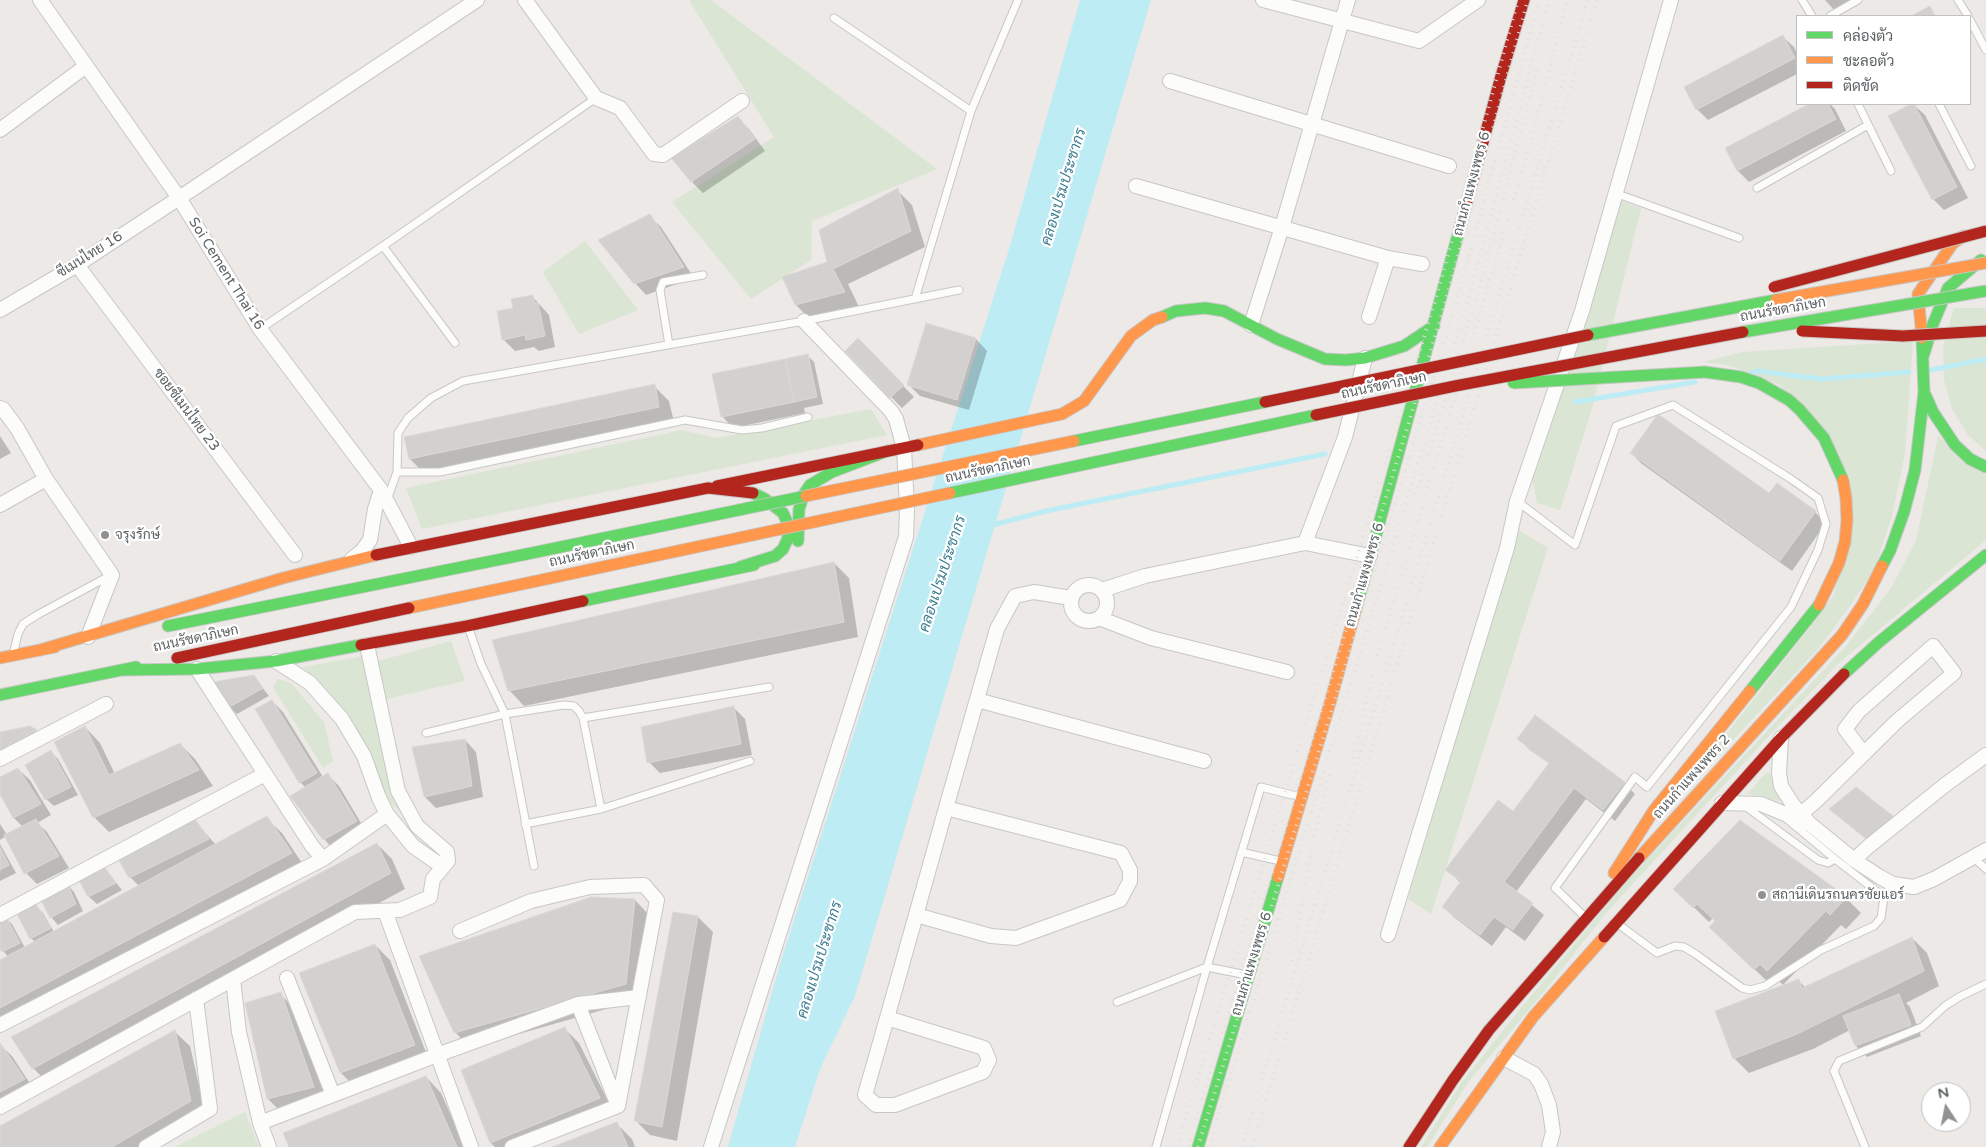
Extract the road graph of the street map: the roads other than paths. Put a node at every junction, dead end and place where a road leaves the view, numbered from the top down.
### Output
1 (40, 0) edge
2 (477, 0) edge
3 (525, 0) edge
4 (1018, 0) edge
5 (1263, 0) edge
6 (1348, 0) edge
7 (1478, 0) edge
8 (1524, 0) edge
9 (1671, 0) edge
10 (1802, 0) edge
11 (1858, 0) edge
12 (1958, 0) edge
13 (1811, 15) edge
14 (1832, 15) edge
15 (1967, 15) edge
16 (834, 18) dead end
17 (1342, 22) junction
18 (1971, 23) edge
19 (1986, 50) edge
20 (86, 66) junction
21 (1170, 81) dead end
22 (596, 98) junction
23 (742, 101) dead end
24 (1858, 105) edge
25 (1940, 105) edge
26 (970, 111) junction
27 (1312, 124) junction
28 (1868, 125) junction
29 (0, 130) edge
30 (1449, 166) dead end
31 (1971, 166) dead end
32 (1891, 172) dead end
33 (1136, 186) dead end
34 (1757, 188) dead end
35 (1614, 193) junction
36 (179, 198) junction
37 (1986, 225) edge
38 (1282, 227) junction
39 (1986, 231) edge
40 (1739, 238) dead end
41 (383, 246) junction
42 (1986, 256) edge
43 (1388, 258) junction
44 (1986, 263) edge
45 (1422, 264) dead end
46 (77, 265) junction
47 (702, 275) dead end
48 (960, 290) dead end
49 (1986, 290) edge
50 (915, 299) junction
51 (0, 310) edge
52 (1369, 317) dead end
53 (1661, 320) junction
54 (804, 321) junction
55 (1251, 325) junction
56 (1434, 326) junction
57 (260, 329) junction
58 (1760, 329) junction
59 (1986, 331) edge
60 (455, 342) dead end
61 (669, 345) junction
62 (1924, 354) junction
63 (1365, 358) junction
64 (1455, 386) junction
65 (1924, 392) junction
66 (0, 408) edge
67 (808, 418) dead end
68 (904, 448) junction
69 (887, 451) junction
70 (1986, 468) edge
71 (397, 472) junction
72 (46, 479) junction
73 (708, 488) junction
74 (384, 495) junction
75 (1516, 500) junction
76 (0, 505) edge
77 (1305, 543) junction
78 (411, 547) junction
79 (295, 554) dead end
80 (1986, 554) edge
81 (1370, 556) junction
82 (349, 561) junction
83 (740, 568) junction
84 (112, 574) junction
85 (1102, 590) junction
86 (1072, 598) junction
87 (1099, 618) junction
88 (468, 626) junction
89 (88, 637) junction
90 (367, 645) junction
91 (40, 650) junction
92 (12, 656) junction
93 (0, 658) edge
94 (276, 661) junction
95 (197, 669) junction
96 (123, 670) junction
97 (1287, 672) dead end
98 (769, 687) dead end
99 (0, 695) edge
100 (976, 700) junction
101 (106, 704) dead end
102 (505, 714) junction
103 (583, 718) junction
104 (426, 733) dead end
105 (1781, 738) junction
106 (1864, 754) junction
107 (1986, 755) edge
108 (0, 759) edge
109 (750, 761) dead end
110 (1204, 761) dead end
111 (265, 774) junction
112 (1302, 798) junction
113 (1722, 803) junction
114 (1742, 803) junction
115 (601, 808) junction
116 (946, 808) junction
117 (1774, 808) junction
118 (387, 814) junction
119 (1806, 819) junction
120 (525, 824) junction
121 (1986, 850) edge
122 (1242, 852) junction
123 (1973, 857) junction
124 (1835, 859) junction
125 (324, 860) junction
126 (1854, 860) junction
127 (1283, 862) junction
128 (534, 866) dead end
129 (443, 867) junction
130 (1986, 869) edge
131 (1892, 884) junction
132 (1884, 897) junction
133 (1601, 900) junction
134 (385, 911) junction
135 (0, 914) edge
136 (916, 915) junction
137 (1585, 918) junction
138 (1616, 922) junction
139 (460, 931) dead end
140 (1388, 935) dead end
141 (1207, 967) junction
142 (1249, 976) junction
143 (287, 978) dead end
144 (233, 979) junction
145 (1986, 984) edge
146 (639, 997) junction
147 (196, 999) junction
148 (1117, 1002) dead end
149 (578, 1004) junction
150 (887, 1018) junction
151 (0, 1025) edge
152 (438, 1055) junction
153 (1504, 1058) junction
154 (333, 1095) junction
155 (618, 1106) junction
156 (0, 1107) edge
157 (260, 1123) junction
158 (146, 1147) edge
159 (270, 1147) edge
160 (471, 1147) edge
161 (512, 1147) edge
162 (711, 1147) edge
163 (1156, 1147) edge
164 (1198, 1147) edge
165 (1409, 1147) edge
166 (1440, 1147) edge
167 (1548, 1147) edge
168 (1865, 1147) edge

1 - 20 street, Soi Cement Thai 16
2 - 36 street, ซีเมนไทย 16
3 - 22 street
4 - 26 lane
5 - 17 street
6 - 17 street
7 - 17 street
8 - 56 main road, ถนนกำแพงเพชร 6
9 - 35 street
10 - 13 lane
11 - 14 lane
12 - 15 lane
16 - 26 lane
17 - 27 street
18 - 19 lane
20 - 29 street
20 - 36 street, Soi Cement Thai 16
21 - 27 street
22 - 23 street
22 - 41 lane
24 - 28 lane
25 - 31 lane
26 - 50 lane
27 - 30 street
27 - 38 street
28 - 32 lane
28 - 34 lane
33 - 38 street
35 - 40 lane
35 - 75 street
36 - 46 street, ซีเมนไทย 16
36 - 57 street, Soi Cement Thai 16
37 - 62 main road
38 - 43 street
38 - 55 street
39 - 53 main road, bridge
41 - 57 lane
41 - 60 lane
42 - 62 main road
43 - 45 street
43 - 52 street
44 - 53 main road, ถนนรัชดาภิเษก, bridge
46 - 51 street, ซีเมนไทย 16
46 - 79 street, ซอยซีเมนไทย 23
47 - 61 lane
48 - 50 lane
49 - 58 main road, ถนนรัชดาภิเษก, bridge
50 - 54 lane
53 - 91 main road, ถนนรัชดาภิเษก, bridge
54 - 61 lane
54 - 68 street
55 - 63 main road
55 - 68 main road
56 - 63 main road
56 - 81 main road, ถนนกำแพงเพชร 6
57 - 74 street, Soi Cement Thai 16
58 - 59 main road, bridge
58 - 64 main road, ถนนรัชดาภิเษก, bridge
61 - 71 lane
62 - 65 main road, ถนนกำแพงเพชร 2
63 - 77 street
64 - 96 main road, ถนนรัชดาภิเษก, bridge
64 - 133 main road, bridge
65 - 70 main road
65 - 133 main road, ถนนกำแพงเพชร 2
66 - 72 street
67 - 71 lane
68 - 69 main road
68 - 162 street
69 - 73 main road
69 - 83 main road
71 - 74 lane
72 - 76 street
72 - 84 street
73 - 78 main road
73 - 83 main road
74 - 78 street, Soi Cement Thai 16
74 - 82 street
75 - 137 lane
75 - 140 street
77 - 81 street
77 - 85 street
78 - 82 main road
80 - 105 main road
81 - 112 main road, ถนนกำแพงเพชร 6
82 - 89 main road
83 - 88 main road
84 - 89 street
84 - 92 lane
85 - 86 street
85 - 87 street
86 - 87 street
86 - 100 street
87 - 97 street
88 - 90 main road
88 - 102 lane
89 - 91 main road
90 - 94 main road
90 - 129 street
91 - 92 main road, ถนนรัชดาภิเษก
92 - 93 main road, ถนนรัชดาภิเษก
94 - 95 main road
94 - 118 street
95 - 96 main road
95 - 111 street
96 - 99 main road, ถนนรัชดาภิเษก
98 - 103 lane
100 - 110 street
100 - 116 street
101 - 108 street
102 - 103 lane
102 - 104 lane
102 - 120 lane
103 - 115 lane
105 - 113 main road
105 - 119 street
106 - 106 street
106 - 119 street
107 - 126 street
109 - 115 lane
111 - 125 street
111 - 135 street
112 - 122 lane
112 - 127 main road, ถนนกำแพงเพชร 6
113 - 114 street
113 - 138 main road
114 - 117 street
114 - 124 lane
115 - 120 lane
116 - 136 street
116 - 136 street
117 - 119 street
117 - 124 lane
118 - 125 street
118 - 129 street
119 - 126 street
120 - 128 lane
121 - 123 street
122 - 127 lane
122 - 141 lane
123 - 130 lane
123 - 131 street
124 - 132 lane
125 - 151 street
126 - 131 street
127 - 142 main road, ถนนกำแพงเพชร 6
129 - 134 street
131 - 132 lane
132 - 138 lane
133 - 137 main road, ถนนกำแพงเพชร 2
134 - 144 street
134 - 152 street
136 - 150 street
137 - 165 main road, ถนนกำแพงเพชร 2
138 - 153 main road
139 - 146 street
141 - 142 lane
141 - 148 lane
141 - 163 lane
142 - 164 main road, ถนนกำแพงเพชร 6
143 - 154 street
144 - 147 street
144 - 157 street
145 - 168 lane
146 - 149 street
146 - 155 street
147 - 156 street
147 - 158 street
149 - 152 street
149 - 155 street
150 - 150 street
152 - 154 street
152 - 160 street
153 - 166 main road
153 - 167 street
154 - 157 street
155 - 161 street
157 - 159 street

